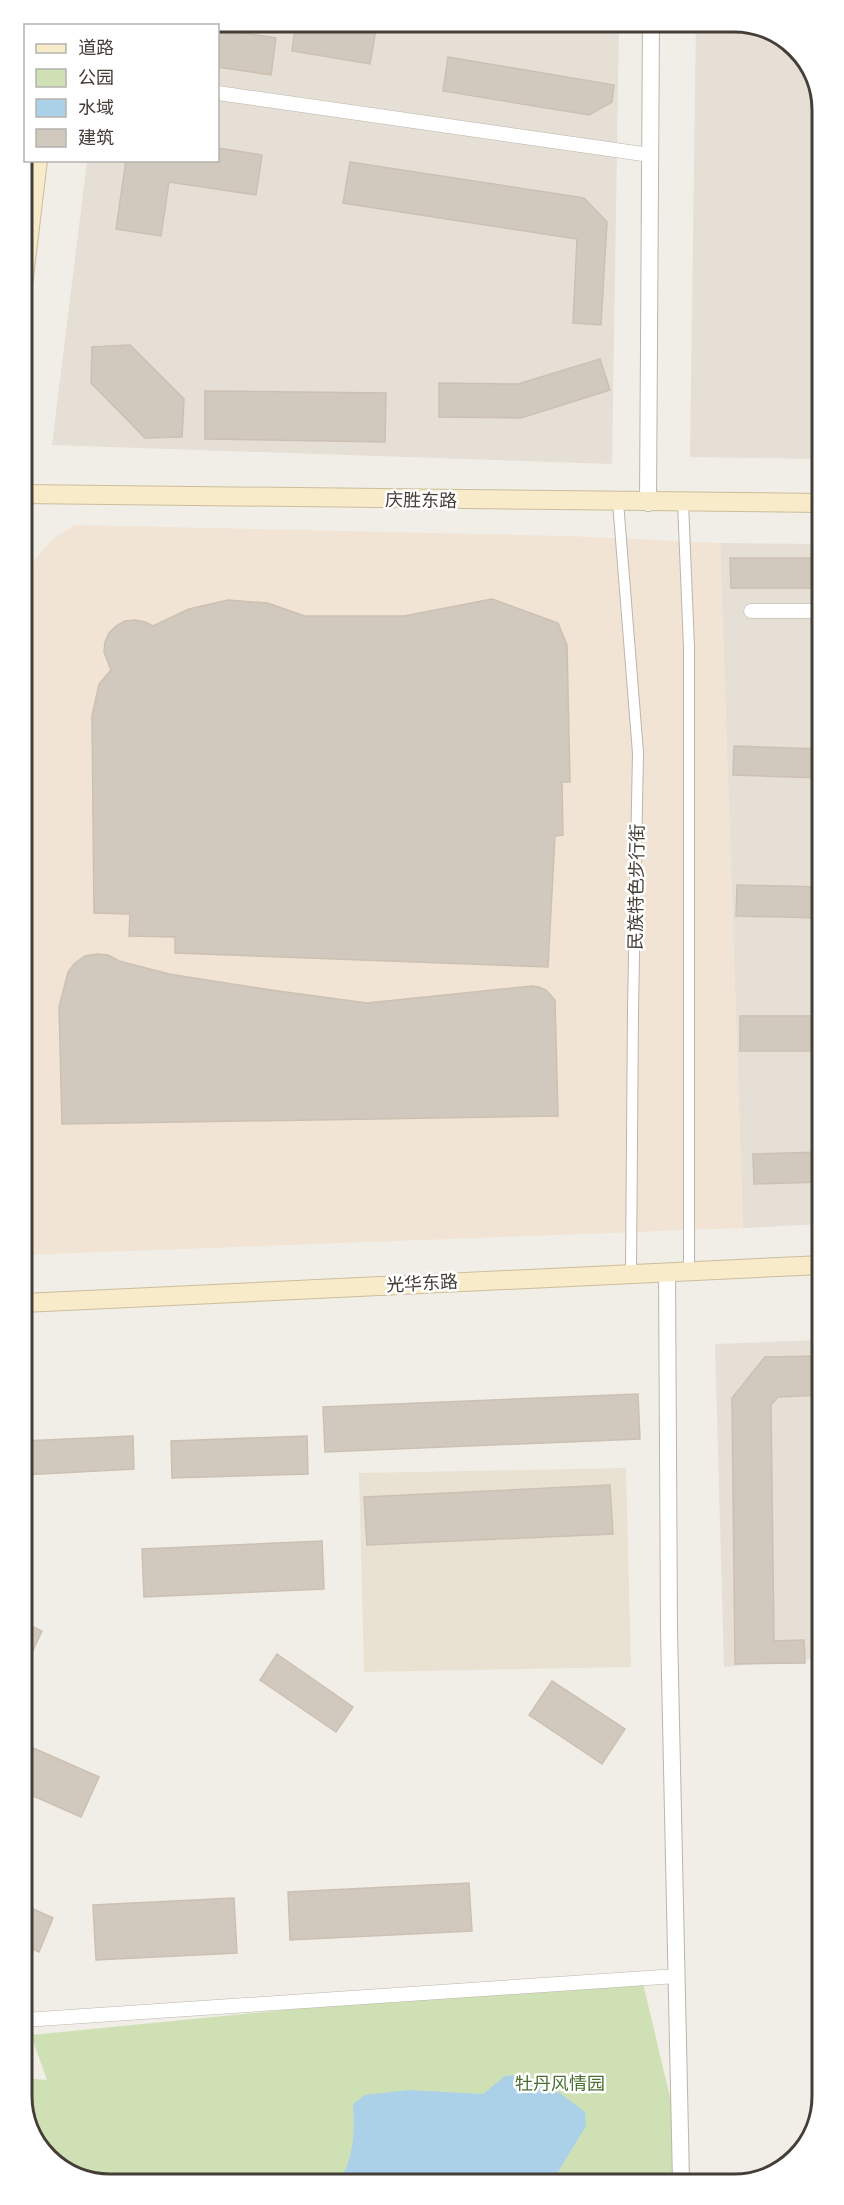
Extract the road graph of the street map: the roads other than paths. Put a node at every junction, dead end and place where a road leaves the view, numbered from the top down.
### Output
1 (651, 32) edge
2 (219, 93) edge
3 (650, 155) junction
4 (38, 162) edge
5 (32, 210) edge
6 (32, 494) edge
7 (618, 502) junction
8 (648, 503) junction
9 (683, 503) junction
10 (812, 503) edge
11 (751, 611) dead end
12 (812, 611) edge
13 (812, 1265) edge
14 (689, 1271) junction
15 (667, 1272) junction
16 (632, 1273) junction
17 (32, 1303) edge
18 (677, 1976) junction
19 (32, 2019) edge
20 (681, 2174) edge

1 - 3 street
2 - 3 street
3 - 8 street
4 - 5 main road
6 - 7 main road, 庆胜东路
7 - 8 main road, 庆胜东路
7 - 16 street, 民族特色步行街
8 - 9 main road, 庆胜东路
9 - 10 main road, 庆胜东路
9 - 14 street
11 - 12 street
13 - 14 main road, 光华东路
14 - 15 main road, 光华东路
15 - 16 main road, 光华东路
15 - 18 street
16 - 17 main road, 光华东路
18 - 19 street
18 - 20 street

